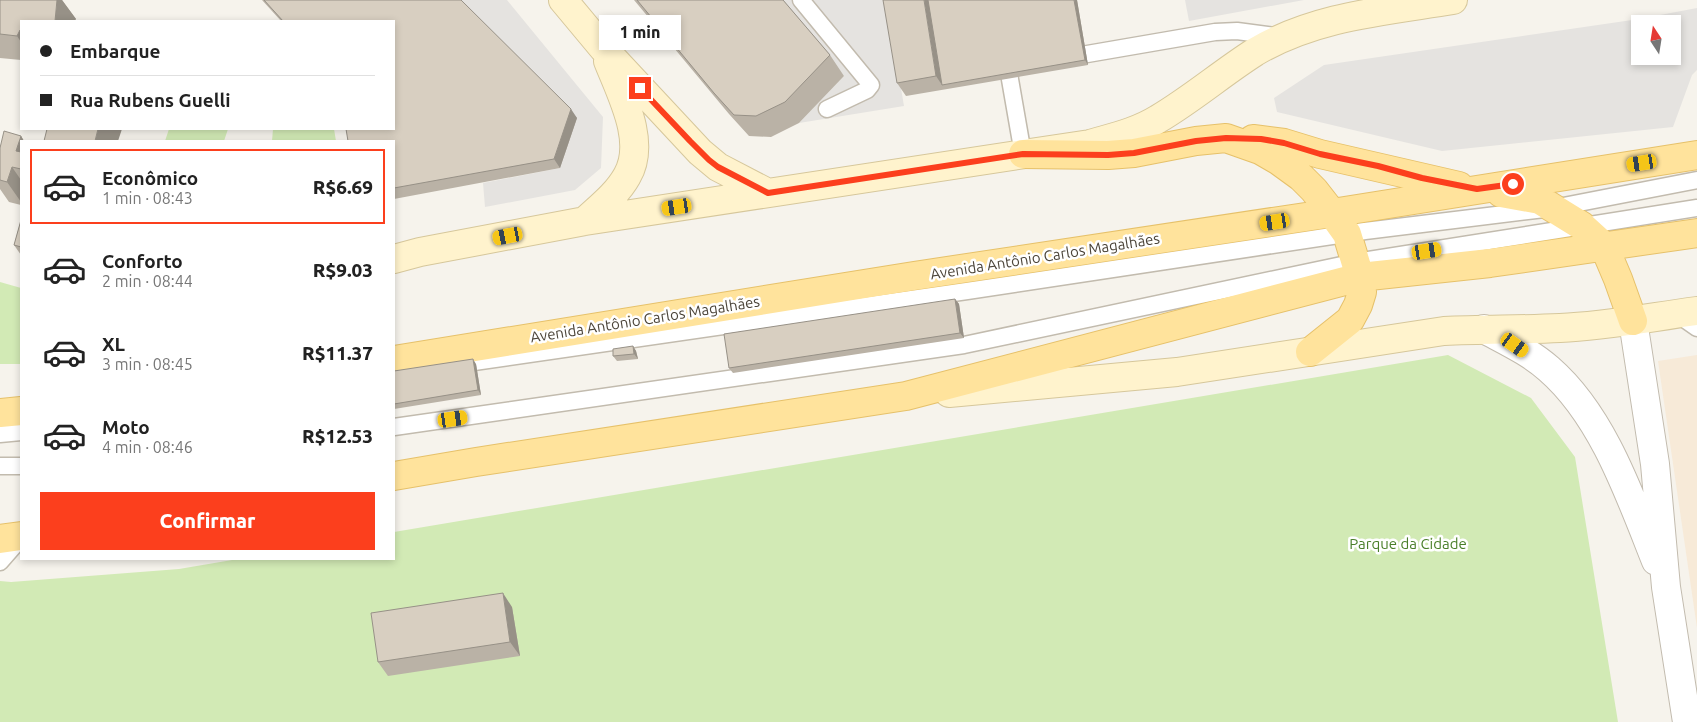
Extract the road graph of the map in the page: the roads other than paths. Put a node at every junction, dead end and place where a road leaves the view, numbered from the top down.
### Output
1 (563, 0) edge
2 (801, 0) edge
3 (1452, 0) edge
4 (1284, 38) junction
5 (603, 48) junction
6 (827, 109) dead end
7 (1226, 138) junction
8 (1023, 154) junction
9 (1697, 155) edge
10 (1697, 180) edge
11 (1477, 189) junction
12 (768, 193) junction
13 (1553, 208) junction
14 (1697, 208) edge
15 (585, 221) junction
16 (1340, 224) junction
17 (1582, 226) junction
18 (1697, 233) edge
19 (1604, 246) junction
20 (395, 259) edge
21 (1358, 270) junction
22 (1690, 318) edge
23 (1632, 321) junction
24 (1484, 329) junction
25 (1310, 352) junction
26 (395, 360) edge
27 (395, 374) edge
28 (906, 396) junction
29 (20, 411) edge
30 (0, 413) edge
31 (395, 427) edge
32 (20, 432) edge
33 (0, 434) edge
34 (0, 466) edge
35 (20, 466) edge
36 (395, 476) edge
37 (20, 537) edge
38 (20, 538) edge
39 (0, 539) edge
40 (0, 562) edge
41 (1666, 588) junction
42 (1687, 722) edge

1 - 5 street
2 - 6 lane
3 - 4 street
4 - 8 street
4 - 8 lane
5 - 12 street
5 - 15 street
7 - 8 main road
7 - 11 main road
7 - 16 main road
8 - 12 street
9 - 11 main road, Avenida Antônio Carlos Magalhães
10 - 13 lane
11 - 13 main road
11 - 16 main road, Avenida Antônio Carlos Magalhães
12 - 15 street
13 - 16 lane
13 - 17 main road
14 - 17 lane
15 - 20 street
16 - 21 main road
16 - 26 main road, Avenida Antônio Carlos Magalhães
16 - 27 lane
17 - 19 main road
17 - 21 lane
18 - 19 main road
19 - 21 main road
19 - 23 main road
21 - 25 main road
21 - 28 main road
21 - 31 lane
22 - 23 street
23 - 24 street
23 - 41 street
24 - 25 street
24 - 41 street
25 - 28 street
28 - 36 main road
29 - 30 main road
32 - 33 lane
34 - 35 lane
37 - 39 main road
38 - 40 lane
41 - 42 street

